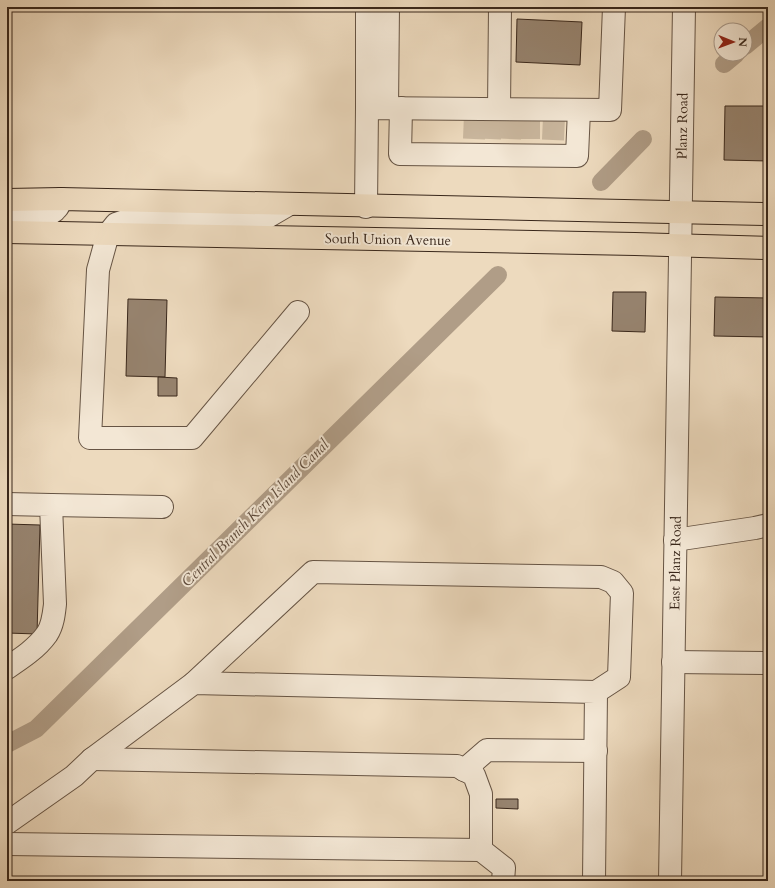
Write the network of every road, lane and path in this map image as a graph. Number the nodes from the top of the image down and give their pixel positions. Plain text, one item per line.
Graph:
1 (367, 7) edge
2 (388, 7) edge
3 (500, 7) edge
4 (614, 7) edge
5 (684, 7) edge
6 (385, 108) junction
7 (579, 110) junction
8 (501, 112) junction
9 (61, 199) junction
10 (7, 200) edge
11 (288, 205) junction
12 (366, 207) junction
13 (681, 213) junction
14 (768, 214) edge
15 (7, 217) edge
16 (7, 232) edge
17 (108, 234) junction
18 (680, 245) junction
19 (768, 248) edge
20 (298, 312) dead end
21 (7, 504) edge
22 (51, 505) junction
23 (162, 507) dead end
24 (768, 525) edge
25 (675, 540) junction
26 (673, 662) junction
27 (768, 663) edge
28 (7, 668) edge
29 (194, 683) junction
30 (596, 692) junction
31 (596, 751) junction
32 (92, 758) junction
33 (464, 770) junction
34 (7, 823) edge
35 (7, 844) edge
36 (481, 850) junction
37 (503, 881) edge
38 (594, 881) edge
39 (670, 881) edge

1 - 6 street
2 - 6 street
3 - 8 street
4 - 7 street
5 - 13 street, Planz Road
6 - 7 street
6 - 8 street
6 - 12 street
7 - 8 street
9 - 10 main road
9 - 11 main road
9 - 15 street
11 - 12 main road
11 - 17 street
12 - 13 main road
13 - 14 main road
13 - 18 street, Planz Road
16 - 17 main road, South Union Avenue
17 - 18 main road, South Union Avenue
17 - 20 street
18 - 19 main road, South Union Avenue
18 - 25 street, East Planz Road
21 - 22 street
22 - 23 street
22 - 28 street
24 - 25 street
25 - 26 street, East Planz Road
26 - 27 street
26 - 39 street, East Planz Road
29 - 30 street
29 - 30 street
29 - 32 street
30 - 31 street
31 - 33 street
31 - 38 street
32 - 33 street
32 - 34 street
33 - 36 street
35 - 36 street
36 - 37 street

